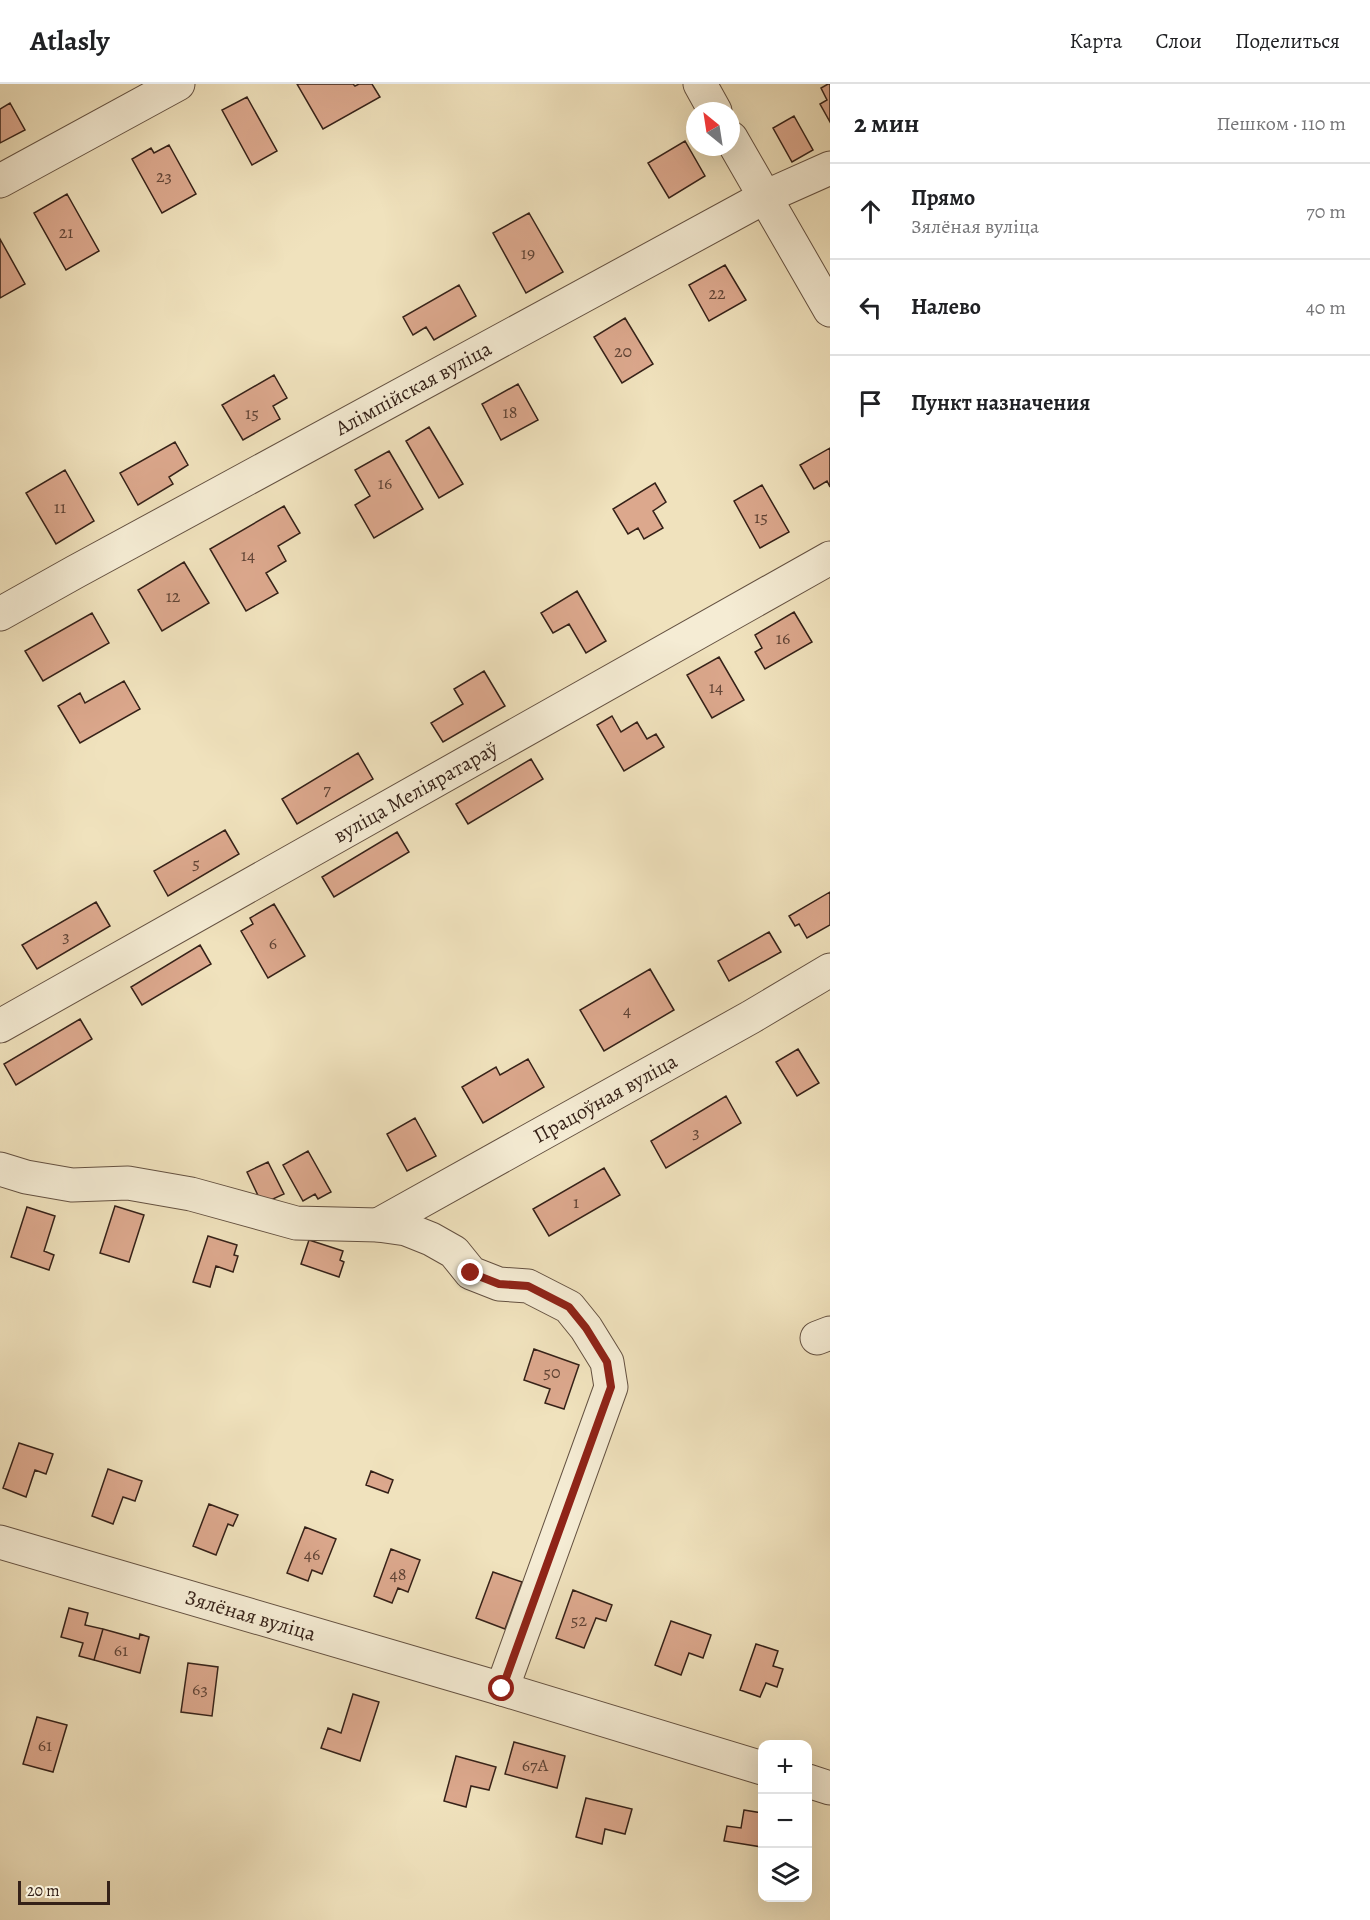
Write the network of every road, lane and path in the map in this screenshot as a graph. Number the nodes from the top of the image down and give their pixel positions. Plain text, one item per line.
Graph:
1 (178, 84) edge
2 (700, 84) edge
3 (710, 102) edge
4 (740, 154) edge
5 (830, 168) edge
6 (0, 181) edge
7 (765, 197) junction
8 (830, 310) edge
9 (830, 558) edge
10 (0, 614) edge
11 (830, 970) edge
12 (0, 1026) edge
13 (0, 1168) edge
14 (378, 1225) junction
15 (0, 1542) edge
16 (502, 1689) junction
17 (758, 1767) edge
18 (812, 1783) edge
19 (830, 1788) edge

1 - 6 street
2 - 3 street
4 - 7 street
5 - 7 street, Алімпійская вуліца
7 - 8 street
7 - 10 street, Алімпійская вуліца
9 - 12 street, вуліца Меліяратараў
11 - 14 street, Працоўная вуліца
13 - 14 street
14 - 16 street
15 - 16 street, Зялёная вуліца
16 - 17 street, Зялёная вуліца
18 - 19 street

